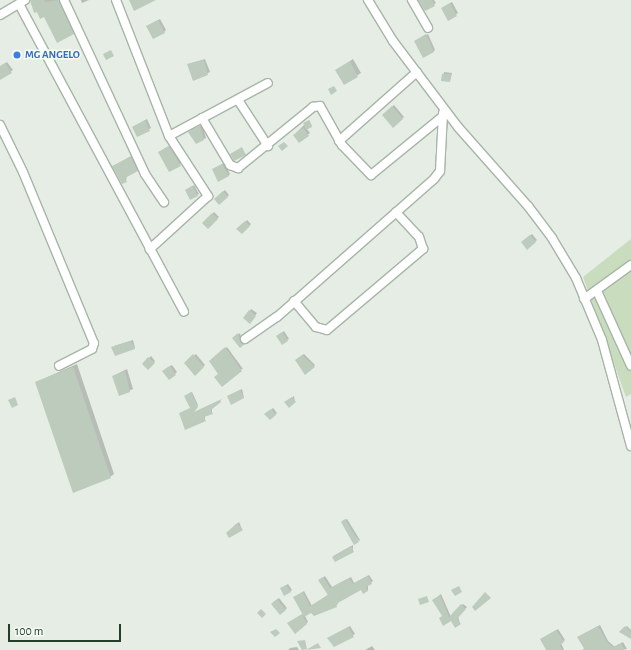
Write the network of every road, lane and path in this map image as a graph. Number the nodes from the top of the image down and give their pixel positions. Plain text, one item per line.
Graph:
1 (64, 0) edge
2 (116, 0) edge
3 (368, 0) edge
4 (412, 0) edge
5 (22, 2) edge
6 (0, 15) edge
7 (428, 28) dead end
8 (417, 72) junction
9 (268, 84) dead end
10 (238, 100) junction
11 (443, 112) junction
12 (202, 118) junction
13 (0, 125) edge
14 (169, 136) junction
15 (339, 141) junction
16 (268, 146) junction
17 (164, 202) dead end
18 (396, 212) junction
19 (150, 249) junction
20 (631, 265) edge
21 (597, 291) junction
22 (584, 299) junction
23 (294, 301) junction
24 (184, 312) dead end
25 (245, 339) dead end
26 (60, 366) dead end
27 (631, 366) edge
28 (631, 446) edge

1 - 17 street
2 - 14 street
3 - 8 street
4 - 7 street
5 - 6 street
5 - 19 street
8 - 11 street
8 - 15 street
9 - 10 street
10 - 12 street
10 - 16 street
11 - 15 street
11 - 18 street
11 - 22 street
12 - 14 street
12 - 16 street
13 - 26 street
14 - 19 street
15 - 16 street
18 - 23 street
18 - 23 street
19 - 24 street
20 - 21 street
21 - 22 street
21 - 27 street
22 - 28 street
23 - 25 street

